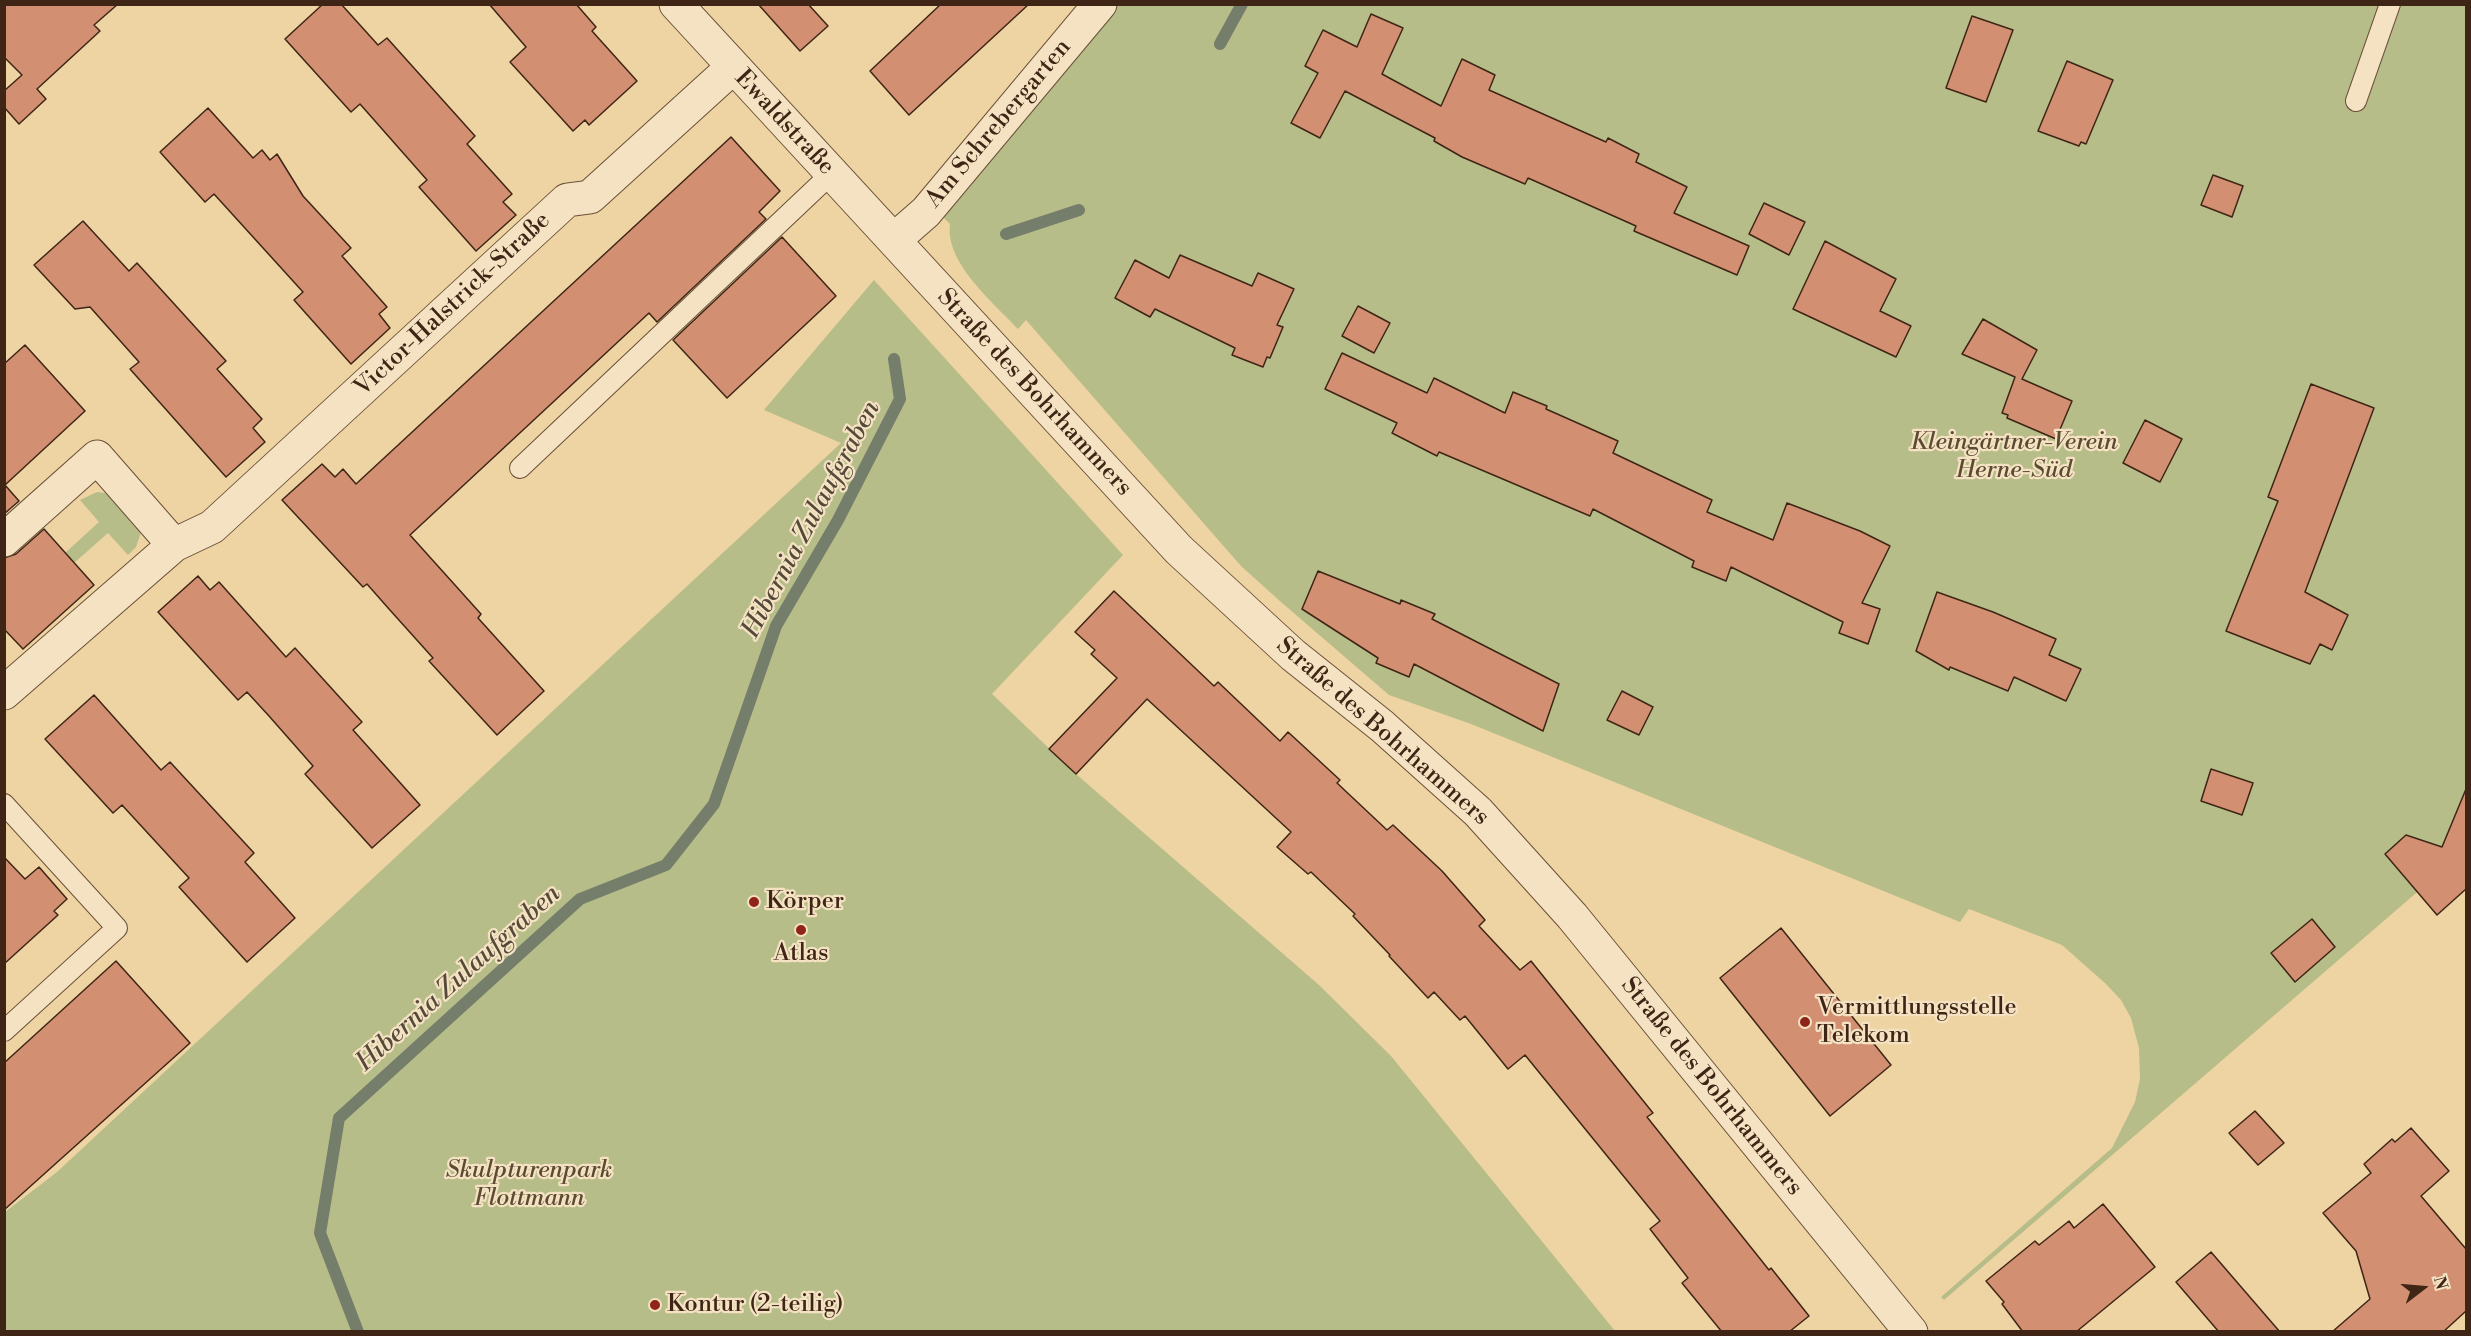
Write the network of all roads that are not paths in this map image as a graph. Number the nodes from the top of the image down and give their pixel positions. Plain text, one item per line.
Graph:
1 (676, 4) edge
2 (1100, 4) edge
3 (2390, 4) edge
4 (732, 68) junction
5 (2356, 101) dead end
6 (831, 174) junction
7 (894, 240) junction
8 (520, 468) dead end
9 (4, 540) edge
10 (174, 545) junction
11 (4, 693) edge
12 (4, 804) edge
13 (4, 1031) edge
14 (1911, 1332) edge

1 - 4 street, Ewaldstraße
2 - 7 street, Am Schrebergarten
3 - 5 lane
4 - 6 street, Ewaldstraße
4 - 10 street, Victor-Halstrick-Straße
6 - 7 street, Ewaldstraße
6 - 8 lane
7 - 14 street, Straße des Bohrhammers
9 - 10 street
10 - 11 street, Victor-Halstrick-Straße
12 - 13 lane

